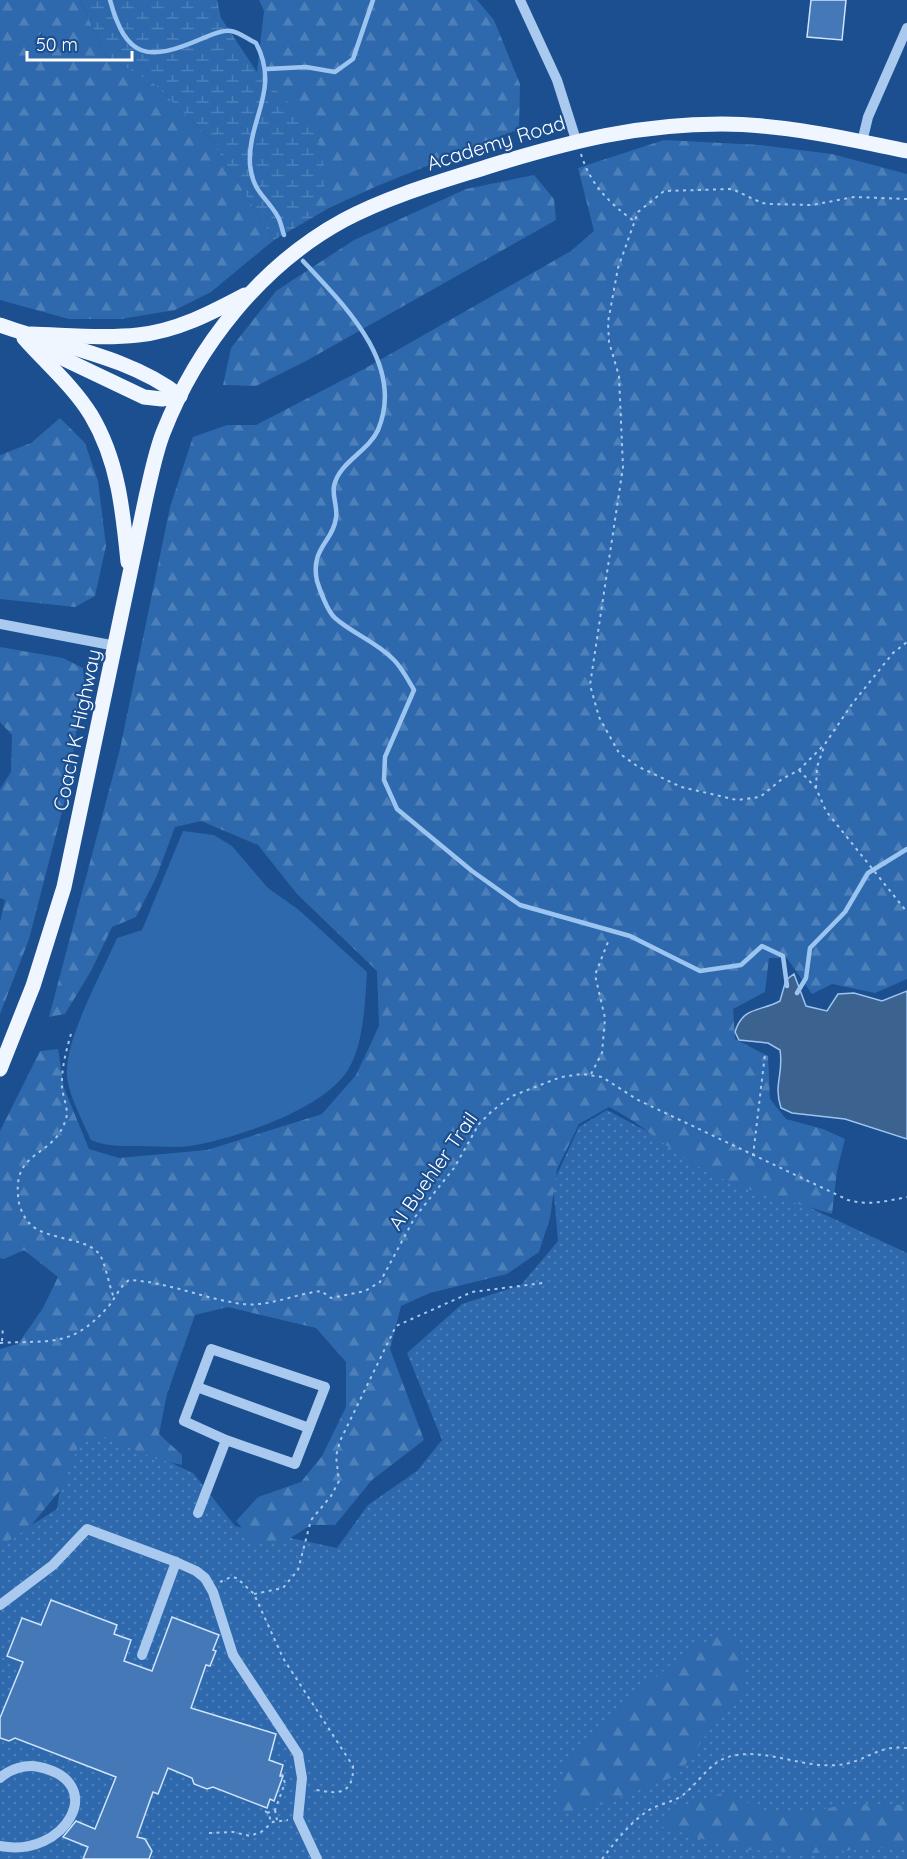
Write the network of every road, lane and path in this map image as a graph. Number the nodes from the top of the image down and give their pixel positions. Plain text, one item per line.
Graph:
1 (520, 0) edge
2 (907, 28) edge
3 (576, 140) junction
4 (862, 142) junction
5 (907, 151) edge
6 (907, 199) edge
7 (634, 221) junction
8 (255, 289) junction
9 (4, 326) edge
10 (27, 336) junction
11 (180, 396) junction
12 (130, 577) junction
13 (0, 624) edge
14 (907, 642) edge
15 (116, 646) junction
16 (825, 744) junction
17 (799, 770) junction
18 (816, 788) junction
19 (907, 912) edge
20 (608, 942) dead end
21 (71, 1034) dead end
22 (765, 1053) dead end
23 (0, 1069) edge
24 (590, 1075) junction
25 (753, 1156) junction
26 (907, 1197) edge
27 (543, 1283) dead end
28 (114, 1298) junction
29 (3, 1326) dead end
30 (1, 1343) edge
31 (197, 1387) junction
32 (309, 1428) junction
33 (226, 1440) junction
34 (198, 1513) dead end
35 (176, 1562) junction
36 (211, 1587) junction
37 (254, 1594) junction
38 (0, 1605) edge
39 (142, 1655) dead end
40 (907, 1748) edge
41 (282, 1774) dead end
42 (0, 1778) edge
43 (300, 1787) junction
44 (275, 1809) junction
45 (277, 1820) junction
46 (300, 1822) junction
47 (271, 1823) junction
48 (209, 1833) dead end
49 (61, 1845) dead end
50 (0, 1846) edge
51 (30, 1857) dead end
52 (317, 1859) edge
53 (602, 1859) edge

1 - 3 street
2 - 4 street
3 - 4 main road, Academy Road
3 - 7 path
3 - 8 main road, Academy Road
4 - 5 main road, Academy Road
6 - 7 path
7 - 17 path
8 - 10 main road
8 - 11 main road, Academy Road
9 - 10 main road
10 - 11 main road
10 - 12 main road
11 - 12 main road, Coach K Highway
12 - 15 main road, Coach K Highway
13 - 15 street
14 - 16 path
15 - 23 main road, Coach K Highway
16 - 17 path
16 - 18 path
17 - 18 path
18 - 19 path
20 - 24 path
21 - 28 path
22 - 25 path
24 - 25 path, Al Buehler Trail
24 - 28 path, Al Buehler Trail
25 - 26 path, Al Buehler Trail
27 - 37 path
28 - 30 path, Al Buehler Trail
29 - 30 path
31 - 32 street
31 - 32 street
31 - 33 street
32 - 33 street
33 - 34 street
35 - 36 street
35 - 38 street
35 - 39 street
36 - 37 path
36 - 43 street
37 - 43 path
40 - 53 path
41 - 44 path
42 - 49 street
43 - 46 street
44 - 45 path
44 - 47 path
45 - 46 path
45 - 47 path
46 - 52 street
47 - 48 path
50 - 51 street

